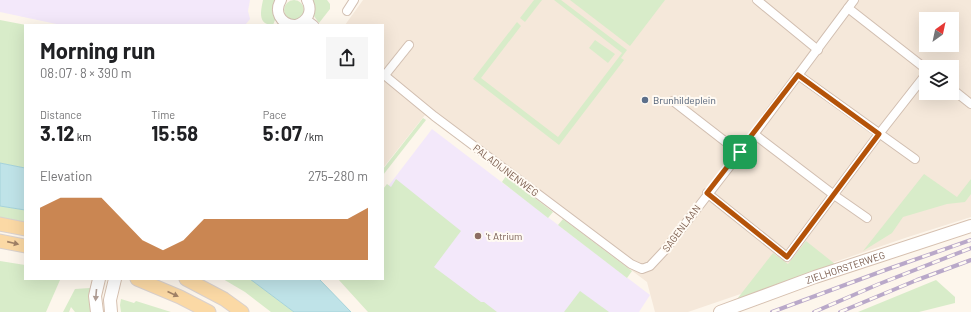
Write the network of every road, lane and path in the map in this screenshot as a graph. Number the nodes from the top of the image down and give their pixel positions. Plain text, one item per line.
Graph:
1 (281, 0) edge
2 (307, 0) edge
3 (354, 0) edge
4 (757, 0) edge
5 (854, 0) edge
6 (848, 8) junction
7 (347, 11) dead end
8 (310, 22) edge
9 (289, 24) edge
10 (409, 45) dead end
11 (818, 50) junction
12 (919, 64) edge
13 (384, 75) edge
14 (798, 75) junction
15 (919, 83) edge
16 (959, 95) edge
17 (673, 101) dead end
18 (971, 104) edge
19 (754, 134) junction
20 (879, 134) junction
21 (740, 152) junction
22 (915, 159) dead end
23 (707, 193) junction
24 (834, 195) junction
25 (867, 218) dead end
26 (0, 224) edge
27 (971, 226) edge
28 (24, 229) edge
29 (0, 241) edge
30 (24, 246) edge
31 (631, 264) joint
32 (99, 280) edge
33 (115, 280) edge
34 (139, 280) edge
35 (188, 280) edge
36 (97, 312) edge
37 (111, 312) edge
38 (209, 312) edge
39 (242, 312) edge
40 (720, 312) edge

1 - 9 street
2 - 8 street
3 - 7 street
4 - 11 street
5 - 6 street, SAGENLAAN
6 - 11 street, SAGENLAAN
6 - 12 street
8 - 9 street
10 - 13 street
11 - 14 street, SAGENLAAN
13 - 31 street, PALADIJNENWEG
14 - 19 street, SAGENLAAN
14 - 20 street
15 - 20 street
16 - 18 street
17 - 21 street
19 - 21 street, SAGENLAAN
19 - 24 street
20 - 22 street
20 - 24 street
21 - 23 street, SAGENLAAN
23 - 24 street
23 - 31 street, SAGENLAAN
24 - 25 street
26 - 28 main road
27 - 40 main road, ZIELHORSTERWEG
29 -> 30 main road
32 -> 36 main road
33 - 37 main road
34 -> 38 main road
35 - 39 main road

